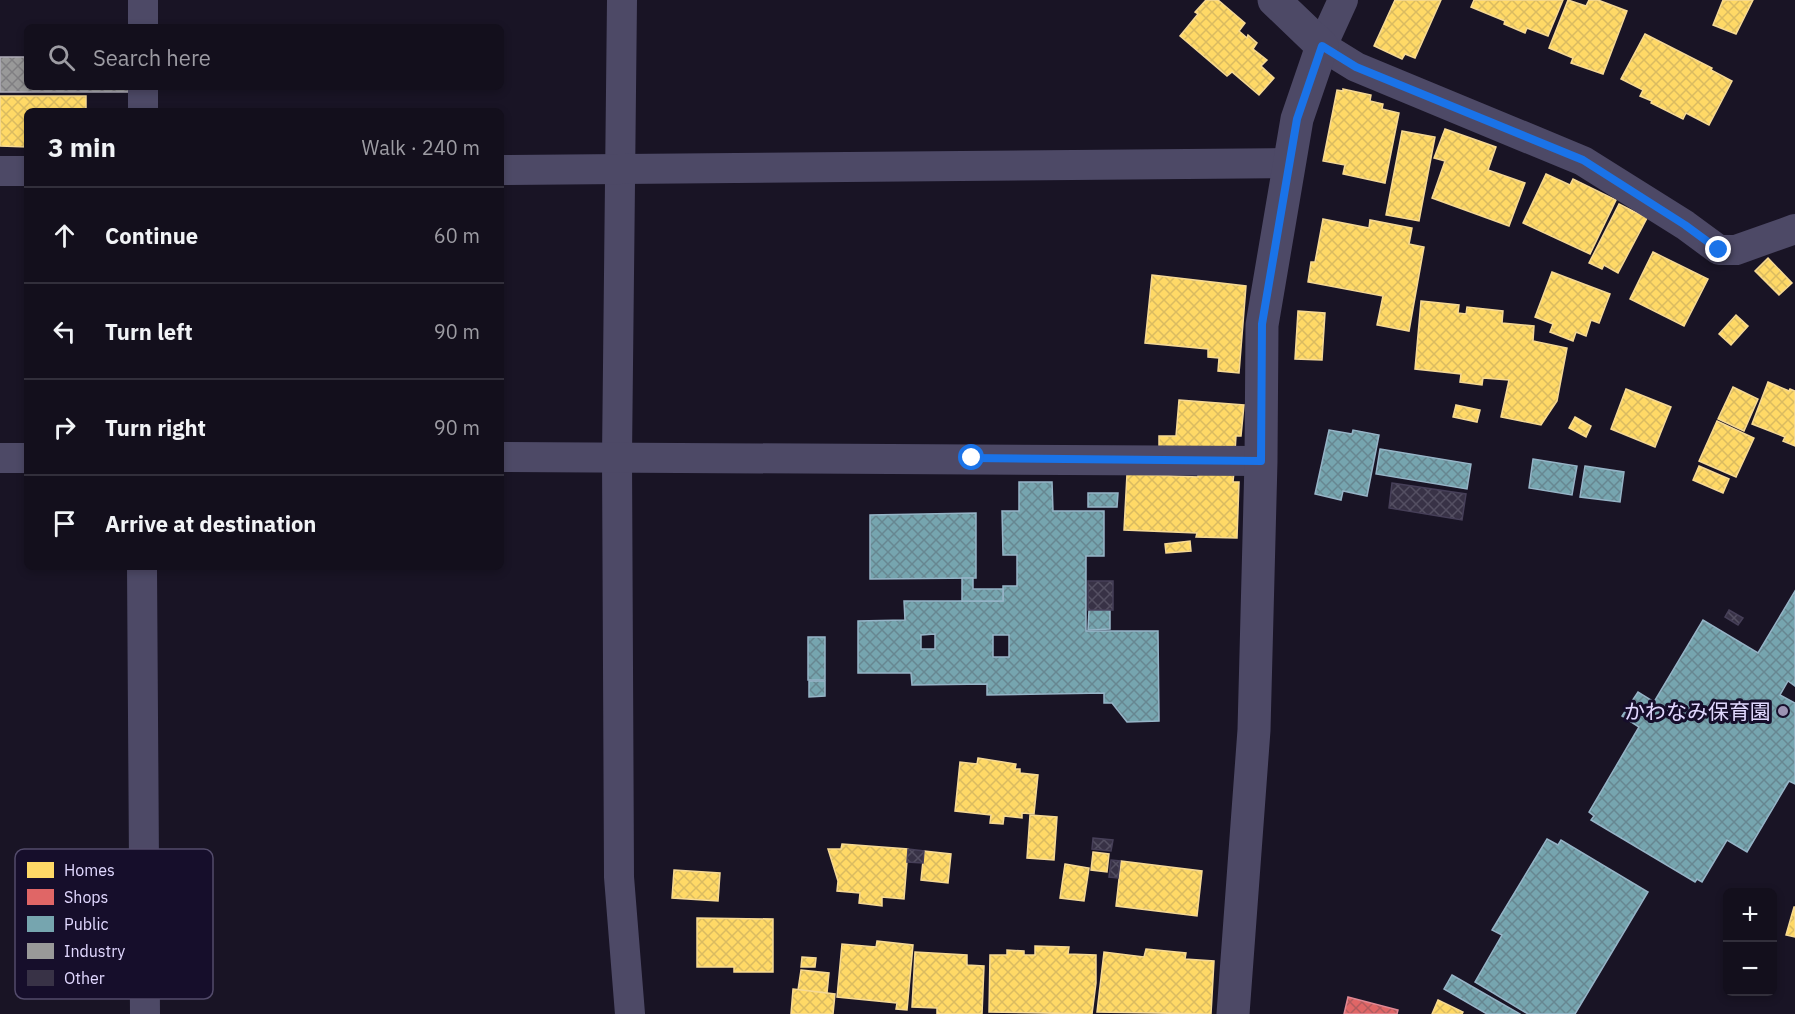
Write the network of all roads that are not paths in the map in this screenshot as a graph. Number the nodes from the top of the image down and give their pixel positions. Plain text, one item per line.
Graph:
1 (143, 0) edge
2 (622, 0) edge
3 (1274, 0) edge
4 (1343, 0) edge
5 (143, 24) edge
6 (1322, 46) junction
7 (143, 90) edge
8 (143, 108) edge
9 (1290, 163) junction
10 (621, 169) junction
11 (504, 170) edge
12 (0, 171) edge
13 (24, 171) edge
14 (1795, 229) edge
15 (504, 457) edge
16 (616, 457) junction
17 (0, 458) edge
18 (24, 458) edge
19 (1261, 461) junction
20 (142, 570) edge
21 (144, 849) edge
22 (145, 999) edge
23 (145, 1014) edge
24 (630, 1014) edge
25 (1233, 1014) edge

1 - 5 street
2 - 10 street
3 - 6 street
4 - 6 street
6 - 9 street
6 - 14 street
7 - 8 street
9 - 10 street
9 - 19 street
10 - 11 street
10 - 16 street
12 - 13 street
15 - 16 street
16 - 19 street
16 - 24 street
17 - 18 street
19 - 25 street
20 - 21 street
22 - 23 street

